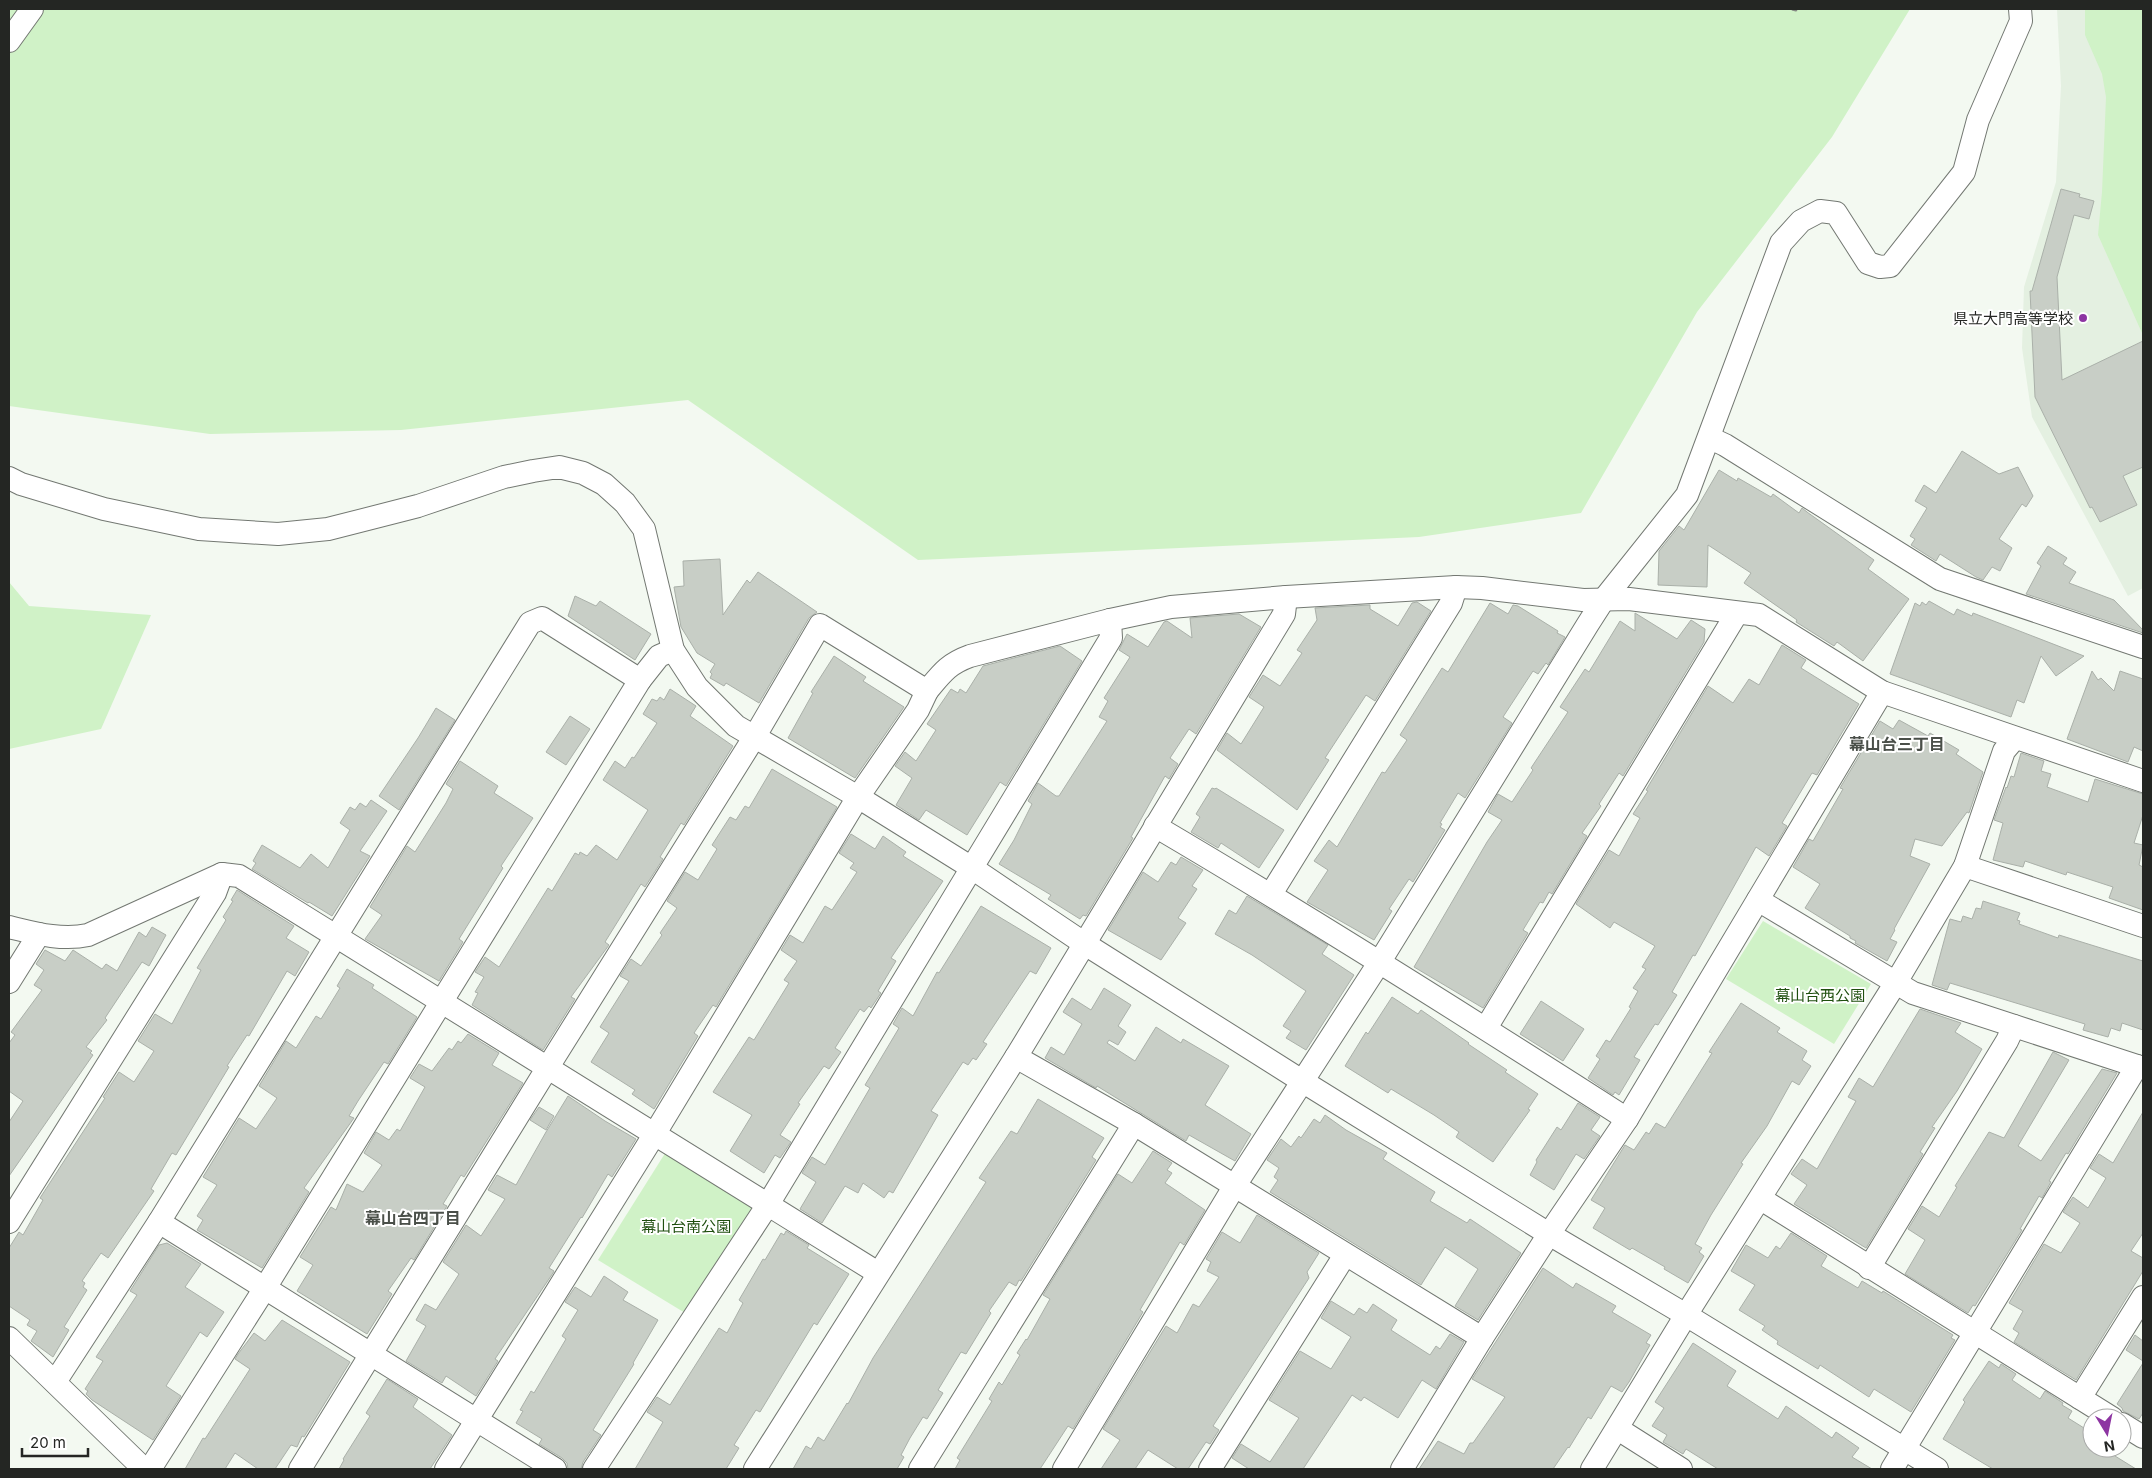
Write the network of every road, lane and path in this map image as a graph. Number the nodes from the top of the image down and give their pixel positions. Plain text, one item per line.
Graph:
1 (32, 9) edge
2 (1792, 9) edge
3 (1798, 9) edge
4 (2020, 9) edge
5 (9, 41) edge
6 (1710, 438) junction
7 (9, 478) edge
8 (1456, 587) junction
9 (1286, 597) junction
10 (1604, 599) junction
11 (1737, 613) junction
12 (1110, 620) junction
13 (2143, 647) edge
14 (673, 650) junction
15 (640, 680) junction
16 (927, 691) junction
17 (1882, 692) junction
18 (755, 736) junction
19 (2015, 738) junction
20 (2143, 781) edge
21 (858, 797) junction
22 (1155, 826) junction
23 (1965, 866) junction
24 (972, 868) junction
25 (222, 874) junction
26 (1271, 894) junction
27 (1758, 900) junction
28 (2143, 926) edge
29 (9, 927) edge
30 (39, 934) junction
31 (335, 937) junction
32 (1085, 944) junction
33 (1379, 963) junction
34 (9, 982) edge
35 (1895, 984) junction
36 (441, 1001) junction
37 (2014, 1026) junction
38 (1486, 1028) junction
39 (1016, 1057) junction
40 (548, 1067) junction
41 (2140, 1067) edge
42 (1302, 1081) junction
43 (1627, 1119) junction
44 (1134, 1124) junction
45 (654, 1135) junction
46 (1234, 1187) junction
47 (1761, 1199) junction
48 (767, 1206) junction
49 (9, 1222) edge
50 (159, 1222) junction
51 (1549, 1234) junction
52 (1345, 1255) junction
53 (1868, 1268) junction
54 (878, 1273) junction
55 (265, 1288) junction
56 (2143, 1297) edge
57 (1686, 1315) junction
58 (1976, 1333) junction
59 (9, 1338) edge
60 (1482, 1338) junction
61 (371, 1354) junction
62 (55, 1382) junction
63 (2080, 1398) junction
64 (2096, 1408) edge
65 (476, 1421) junction
66 (1618, 1429) junction
67 (2132, 1430) edge
68 (2143, 1437) edge
69 (1904, 1449) junction
70 (144, 1469) edge
71 (150, 1469) edge
72 (300, 1469) edge
73 (446, 1469) edge
74 (555, 1469) edge
75 (594, 1469) edge
76 (755, 1469) edge
77 (920, 1469) edge
78 (1064, 1469) edge
79 (1210, 1469) edge
80 (1402, 1469) edge
81 (1592, 1469) edge
82 (1681, 1469) edge
83 (1892, 1469) edge
84 (1937, 1469) edge

1 - 5 street
2 - 3 path
4 - 6 street
6 - 10 street
6 - 13 street
7 - 14 street
8 - 9 street
8 - 10 street
8 - 26 street
9 - 12 street
9 - 22 street
10 - 11 street
10 - 33 street
11 - 17 street
11 - 38 street
12 - 16 street
12 - 24 street
14 - 15 street
14 - 18 street
15 - 31 street
15 - 36 street
16 - 18 street
16 - 21 street
17 - 19 street
17 - 27 street
18 - 21 street
18 - 40 street
19 - 20 street
19 - 23 street
21 - 24 street
21 - 45 street
22 - 26 street
22 - 32 street
23 - 28 street
23 - 35 street
24 - 32 street
24 - 48 street
25 - 30 street
25 - 31 street
25 - 49 street
26 - 33 street
27 - 35 street
27 - 43 street
29 - 30 street
30 - 34 street
31 - 36 street
31 - 50 street
32 - 39 street
32 - 42 street
33 - 38 street
33 - 42 street
35 - 37 street
35 - 47 street
36 - 40 street
36 - 55 street
37 - 41 street
37 - 53 street
38 - 43 street
39 - 44 street
39 - 54 street
40 - 45 street
40 - 61 street
41 - 58 street
42 - 46 street
42 - 51 street
43 - 51 street
44 - 46 street
44 - 77 street
45 - 48 street
45 - 65 street
46 - 52 street
46 - 78 street
47 - 53 street
47 - 57 street
48 - 54 street
48 - 75 street
50 - 55 street
50 - 62 street
51 - 57 street
51 - 60 street
52 - 60 street
52 - 79 street
53 - 58 street
54 - 76 street
55 - 61 street
55 - 71 street
56 - 63 street
57 - 66 street
57 - 69 street
58 - 63 street
58 - 69 street
59 - 62 street
60 - 80 street
61 - 65 street
61 - 72 street
62 - 70 street
63 - 64 street
65 - 73 street
65 - 74 street
66 - 81 street
66 - 82 street
67 - 68 street
69 - 83 street
69 - 84 street

